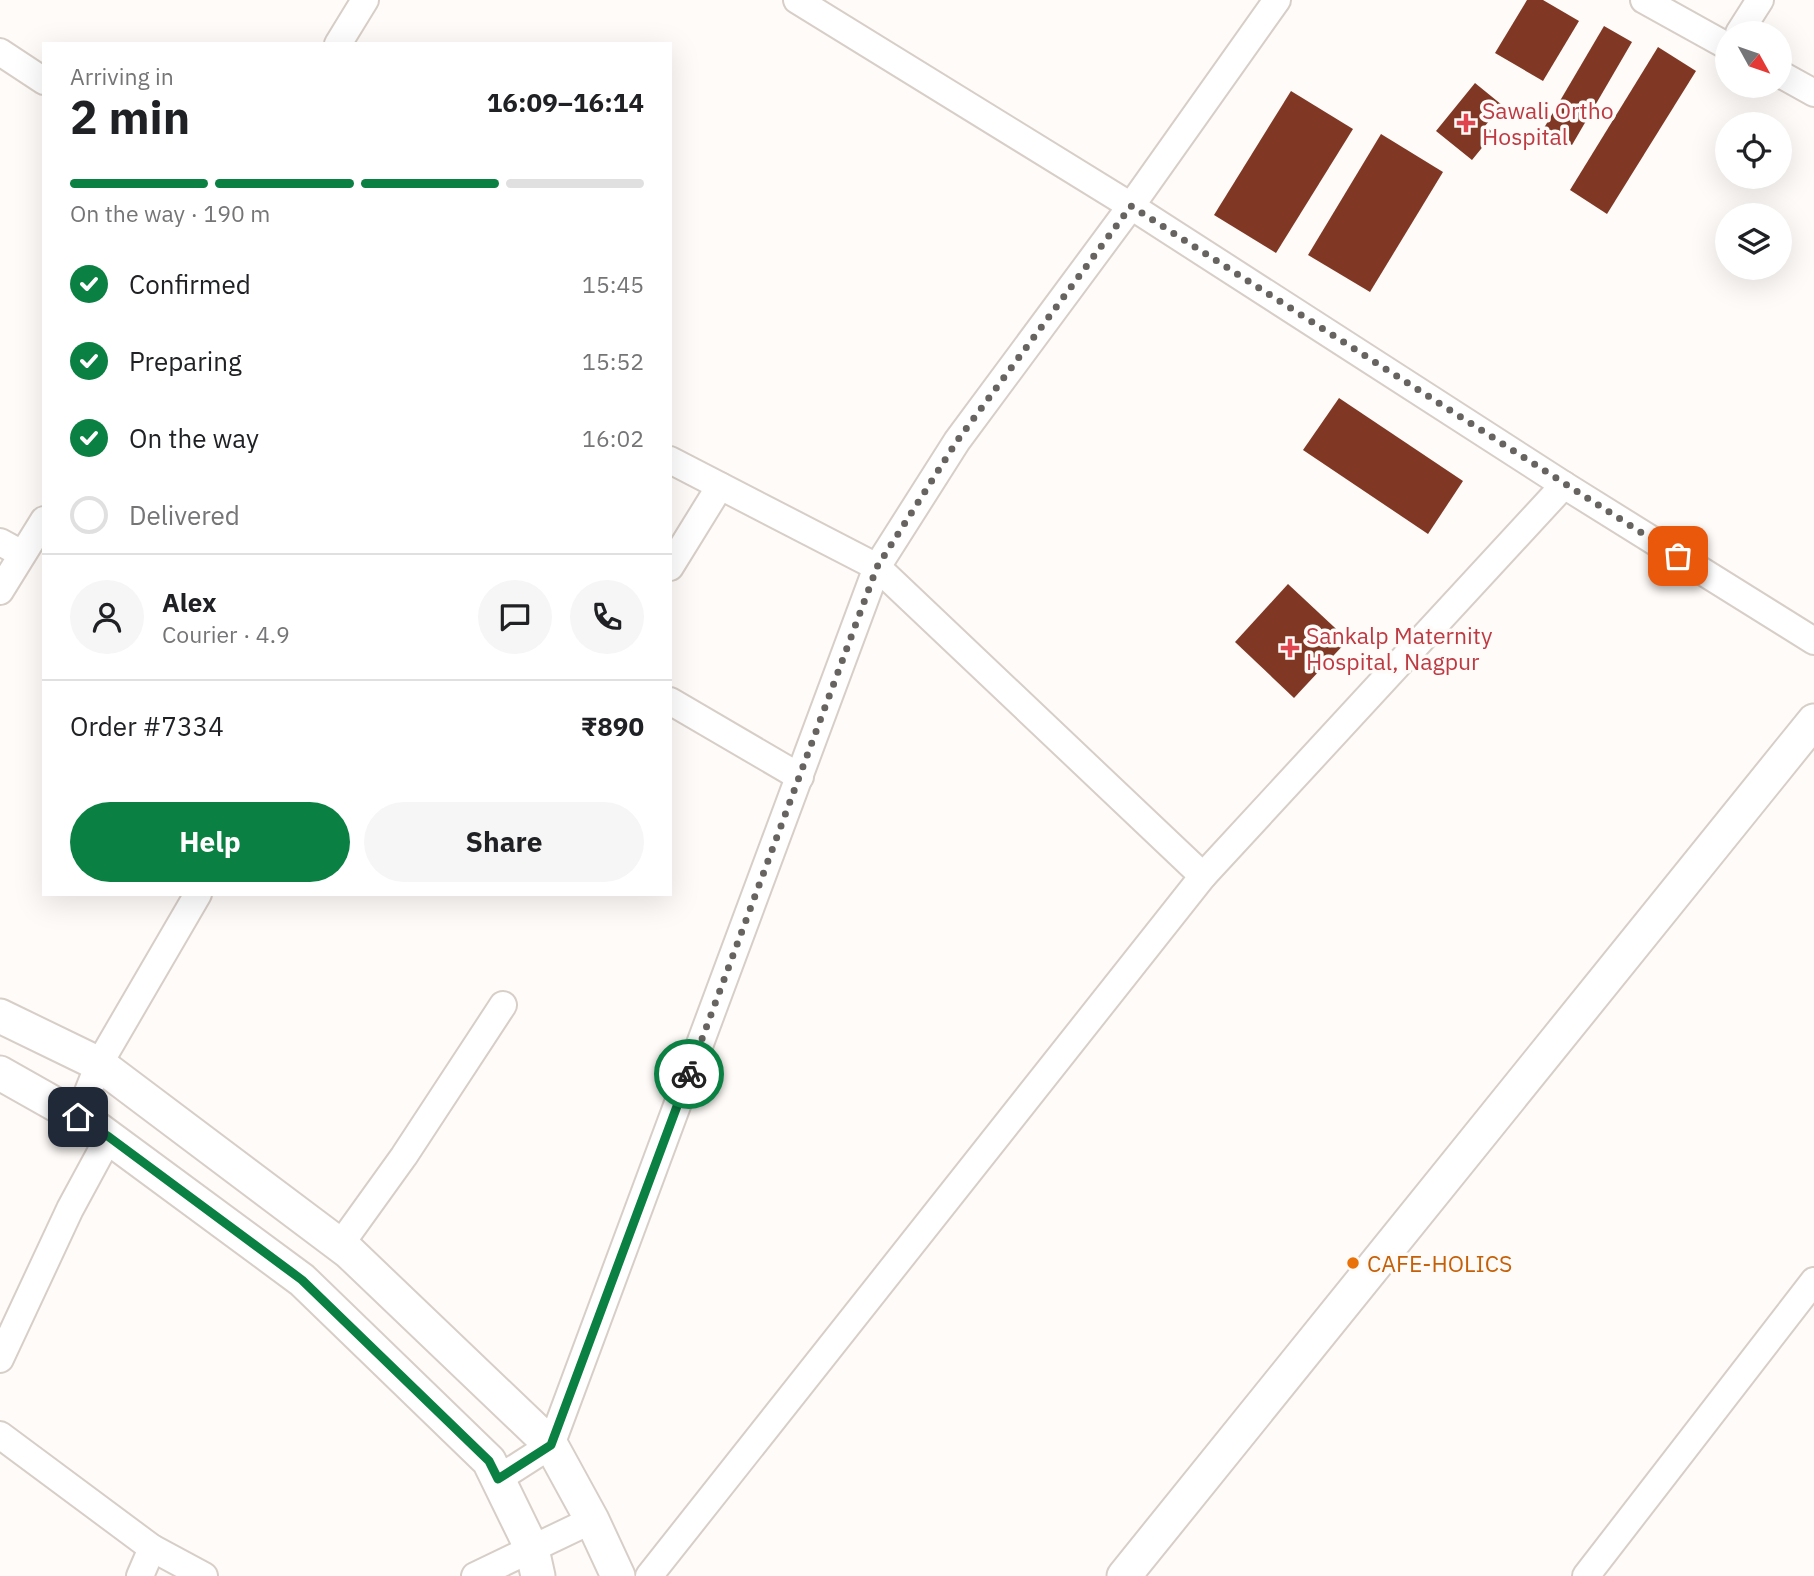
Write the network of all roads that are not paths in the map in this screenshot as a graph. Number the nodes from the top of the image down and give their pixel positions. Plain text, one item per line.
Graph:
1 (365, 0) edge
2 (797, 0) edge
3 (1277, 0) edge
4 (1644, 0) edge
5 (1760, 0) edge
6 (1747, 21) edge
7 (1715, 39) edge
8 (339, 42) edge
9 (0, 52) edge
10 (42, 79) edge
11 (1792, 81) edge
12 (1814, 93) edge
13 (1131, 206) junction
14 (672, 461) edge
15 (1564, 485) junction
16 (720, 486) junction
17 (42, 522) edge
18 (11, 548) edge
19 (672, 564) edge
20 (877, 567) junction
21 (0, 591) edge
22 (1814, 641) edge
23 (672, 702) edge
24 (1814, 721) edge
25 (800, 777) junction
26 (1203, 876) junction
27 (197, 896) edge
28 (503, 1005) dead end
29 (0, 1016) edge
30 (99, 1064) junction
31 (0, 1073) edge
32 (78, 1117) junction
33 (109, 1137) junction
34 (340, 1245) junction
35 (1814, 1280) edge
36 (0, 1359) edge
37 (0, 1435) edge
38 (551, 1445) junction
39 (498, 1479) junction
40 (592, 1520) junction
41 (152, 1548) junction
42 (535, 1562) edge
43 (140, 1576) edge
44 (204, 1576) edge
45 (474, 1576) edge
46 (618, 1576) edge
47 (649, 1576) edge
48 (1124, 1576) edge
49 (1586, 1576) edge

1 - 8 street
2 - 13 street
3 - 13 street
4 - 7 street
5 - 6 street
9 - 10 street
11 - 12 street
13 - 15 street
13 - 20 street
14 - 16 street
15 - 22 street
15 - 26 street
16 - 19 street
16 - 20 street
17 - 18 street
18 - 21 street
20 - 25 street
20 - 26 street
23 - 25 street
24 - 48 street
25 - 38 street
26 - 47 street
27 - 30 street
28 - 34 street
29 - 30 street
30 - 32 street
30 - 34 street
31 - 32 street
32 - 33 street
33 - 36 street
33 - 39 street
34 - 38 street
35 - 49 street
37 - 41 street
38 - 39 street
38 - 40 street
39 - 42 street
40 - 42 street
40 - 46 street
41 - 43 street
41 - 44 street
42 - 45 street

